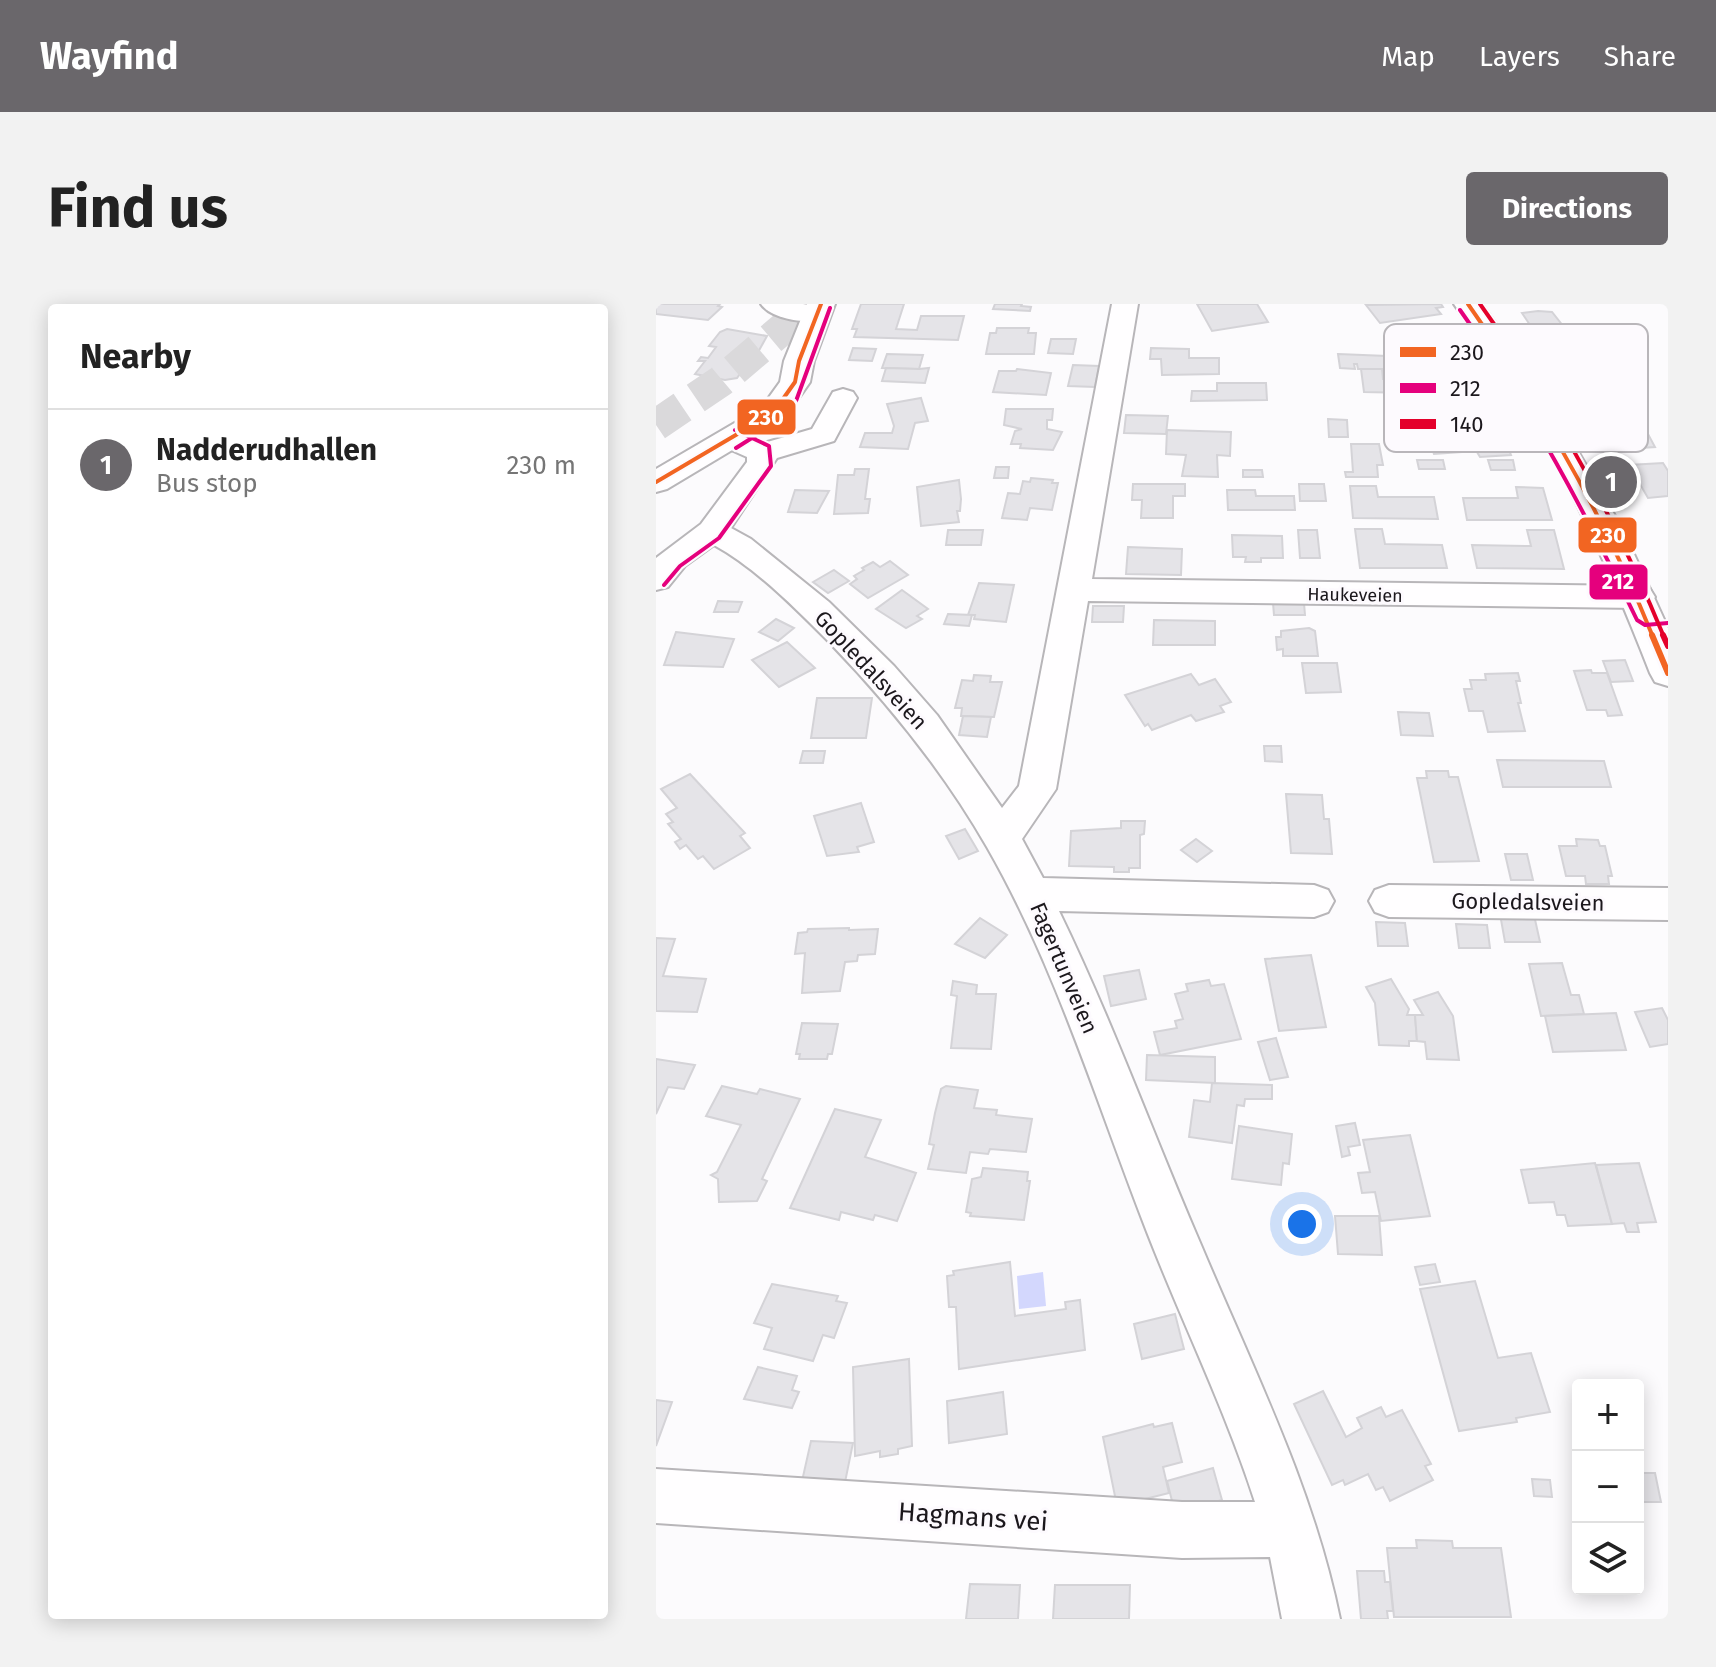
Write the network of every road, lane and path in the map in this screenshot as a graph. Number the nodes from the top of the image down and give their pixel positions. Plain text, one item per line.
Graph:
1 (774, 304) edge
2 (1125, 304) edge
3 (1468, 304) edge
4 (819, 309) edge
5 (1481, 324) edge
6 (843, 398) dead end
7 (731, 439) junction
8 (1563, 452) edge
9 (762, 453) junction
10 (656, 482) edge
11 (712, 531) junction
12 (656, 579) edge
13 (1072, 590) junction
14 (1651, 608) edge
15 (1668, 673) edge
16 (1002, 838) junction
17 (1033, 894) junction
18 (1314, 901) dead end
19 (1389, 901) dead end
20 (1668, 904) edge
21 (656, 1496) edge
22 (1290, 1529) junction
23 (1311, 1619) edge

1 - 4 street
2 - 13 street
3 - 5 main road
4 - 7 main road
6 - 9 street
7 - 9 street
7 - 10 main road
8 - 14 main road
9 - 11 street
11 - 12 street
11 - 16 street, Gopledalsveien
13 - 14 street, Haukeveien
13 - 16 street
14 - 15 main road
16 - 17 street, Fagertunveien
17 - 18 street
17 - 22 street, Fagertunveien
19 - 20 street, Gopledalsveien
21 - 22 street, Hagmans vei
22 - 23 street, Fagertunveien

